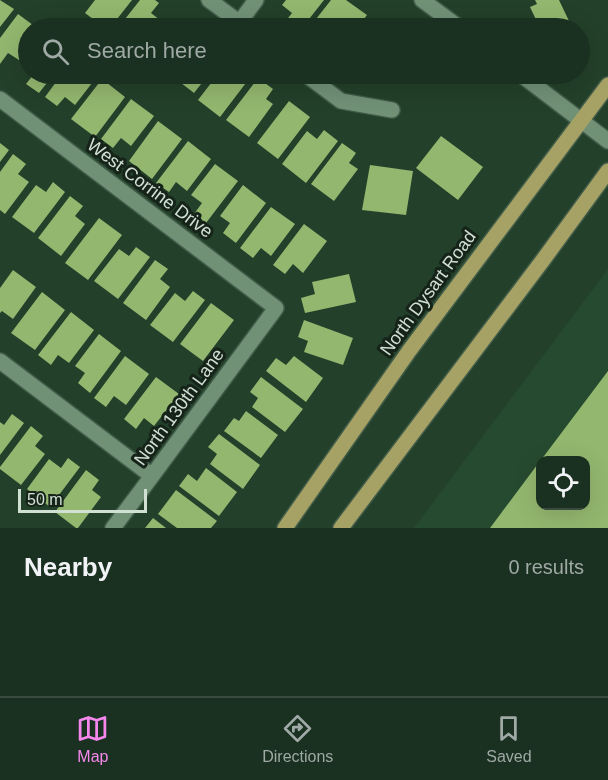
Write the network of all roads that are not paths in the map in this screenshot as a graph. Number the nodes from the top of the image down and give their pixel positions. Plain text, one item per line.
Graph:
1 (209, 0) edge
2 (256, 0) edge
3 (422, 0) edge
4 (233, 18) edge
5 (247, 18) edge
6 (446, 18) edge
7 (318, 84) edge
8 (533, 84) edge
9 (608, 85) edge
10 (0, 99) edge
11 (392, 110) dead end
12 (581, 120) junction
13 (605, 139) edge
14 (608, 171) edge
15 (276, 308) joint
16 (0, 361) edge
17 (152, 477) junction
18 (113, 528) edge
19 (285, 528) edge
20 (341, 528) edge

1 - 4 street
2 - 5 street
3 - 6 street
7 - 11 street
8 - 12 street
9 - 12 main road, North Dysart Road
10 - 15 street, West Corrine Drive
12 - 13 street
12 - 19 main road, North Dysart Road
14 - 20 main road
15 - 17 street, North 130th Lane
16 - 17 street
17 - 18 street, North 130th Lane

